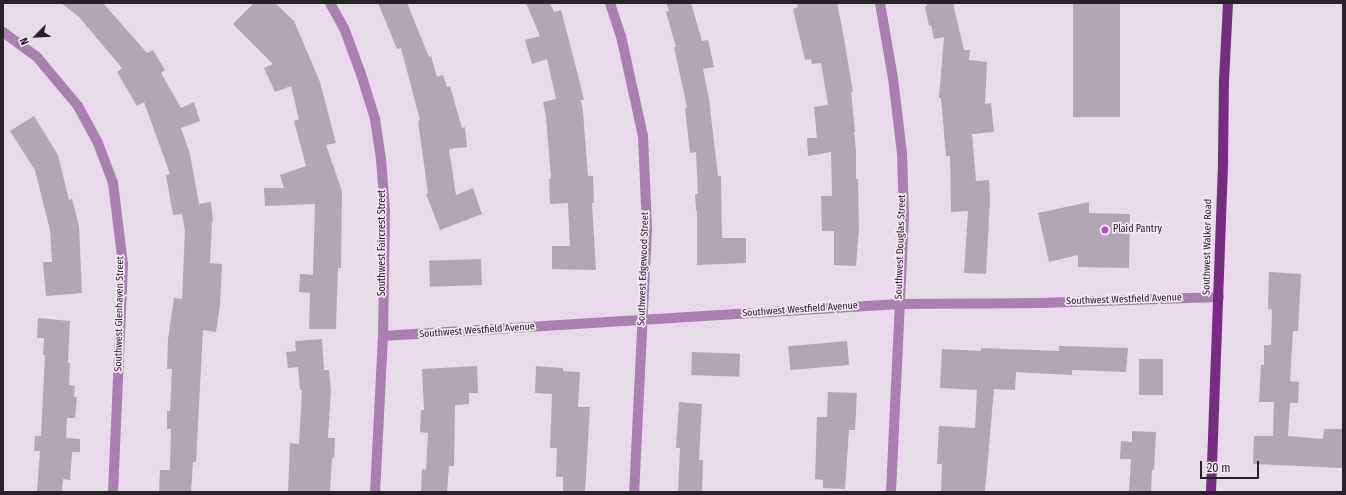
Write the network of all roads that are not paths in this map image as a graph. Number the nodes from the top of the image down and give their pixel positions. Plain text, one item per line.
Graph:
1 (330, 3) edge
2 (610, 3) edge
3 (880, 3) edge
4 (1228, 3) edge
5 (3, 32) edge
6 (1219, 297) junction
7 (899, 304) junction
8 (642, 320) junction
9 (383, 336) junction
10 (113, 492) edge
11 (375, 492) edge
12 (634, 492) edge
13 (891, 492) edge
14 (1212, 492) edge

1 - 9 street, Southwest Faircrest Street
2 - 8 street, Southwest Edgewood Street
3 - 7 street, Southwest Douglas Street
4 - 6 main road, Southwest Walker Road
5 - 10 street, Southwest Glenhaven Street
6 - 7 street, Southwest Westfield Avenue
6 - 14 main road, Southwest Walker Road
7 - 8 street, Southwest Westfield Avenue
7 - 13 street, Southwest Douglas Street
8 - 9 street, Southwest Westfield Avenue
8 - 12 street, Southwest Edgewood Street
9 - 11 street, Southwest Faircrest Street

